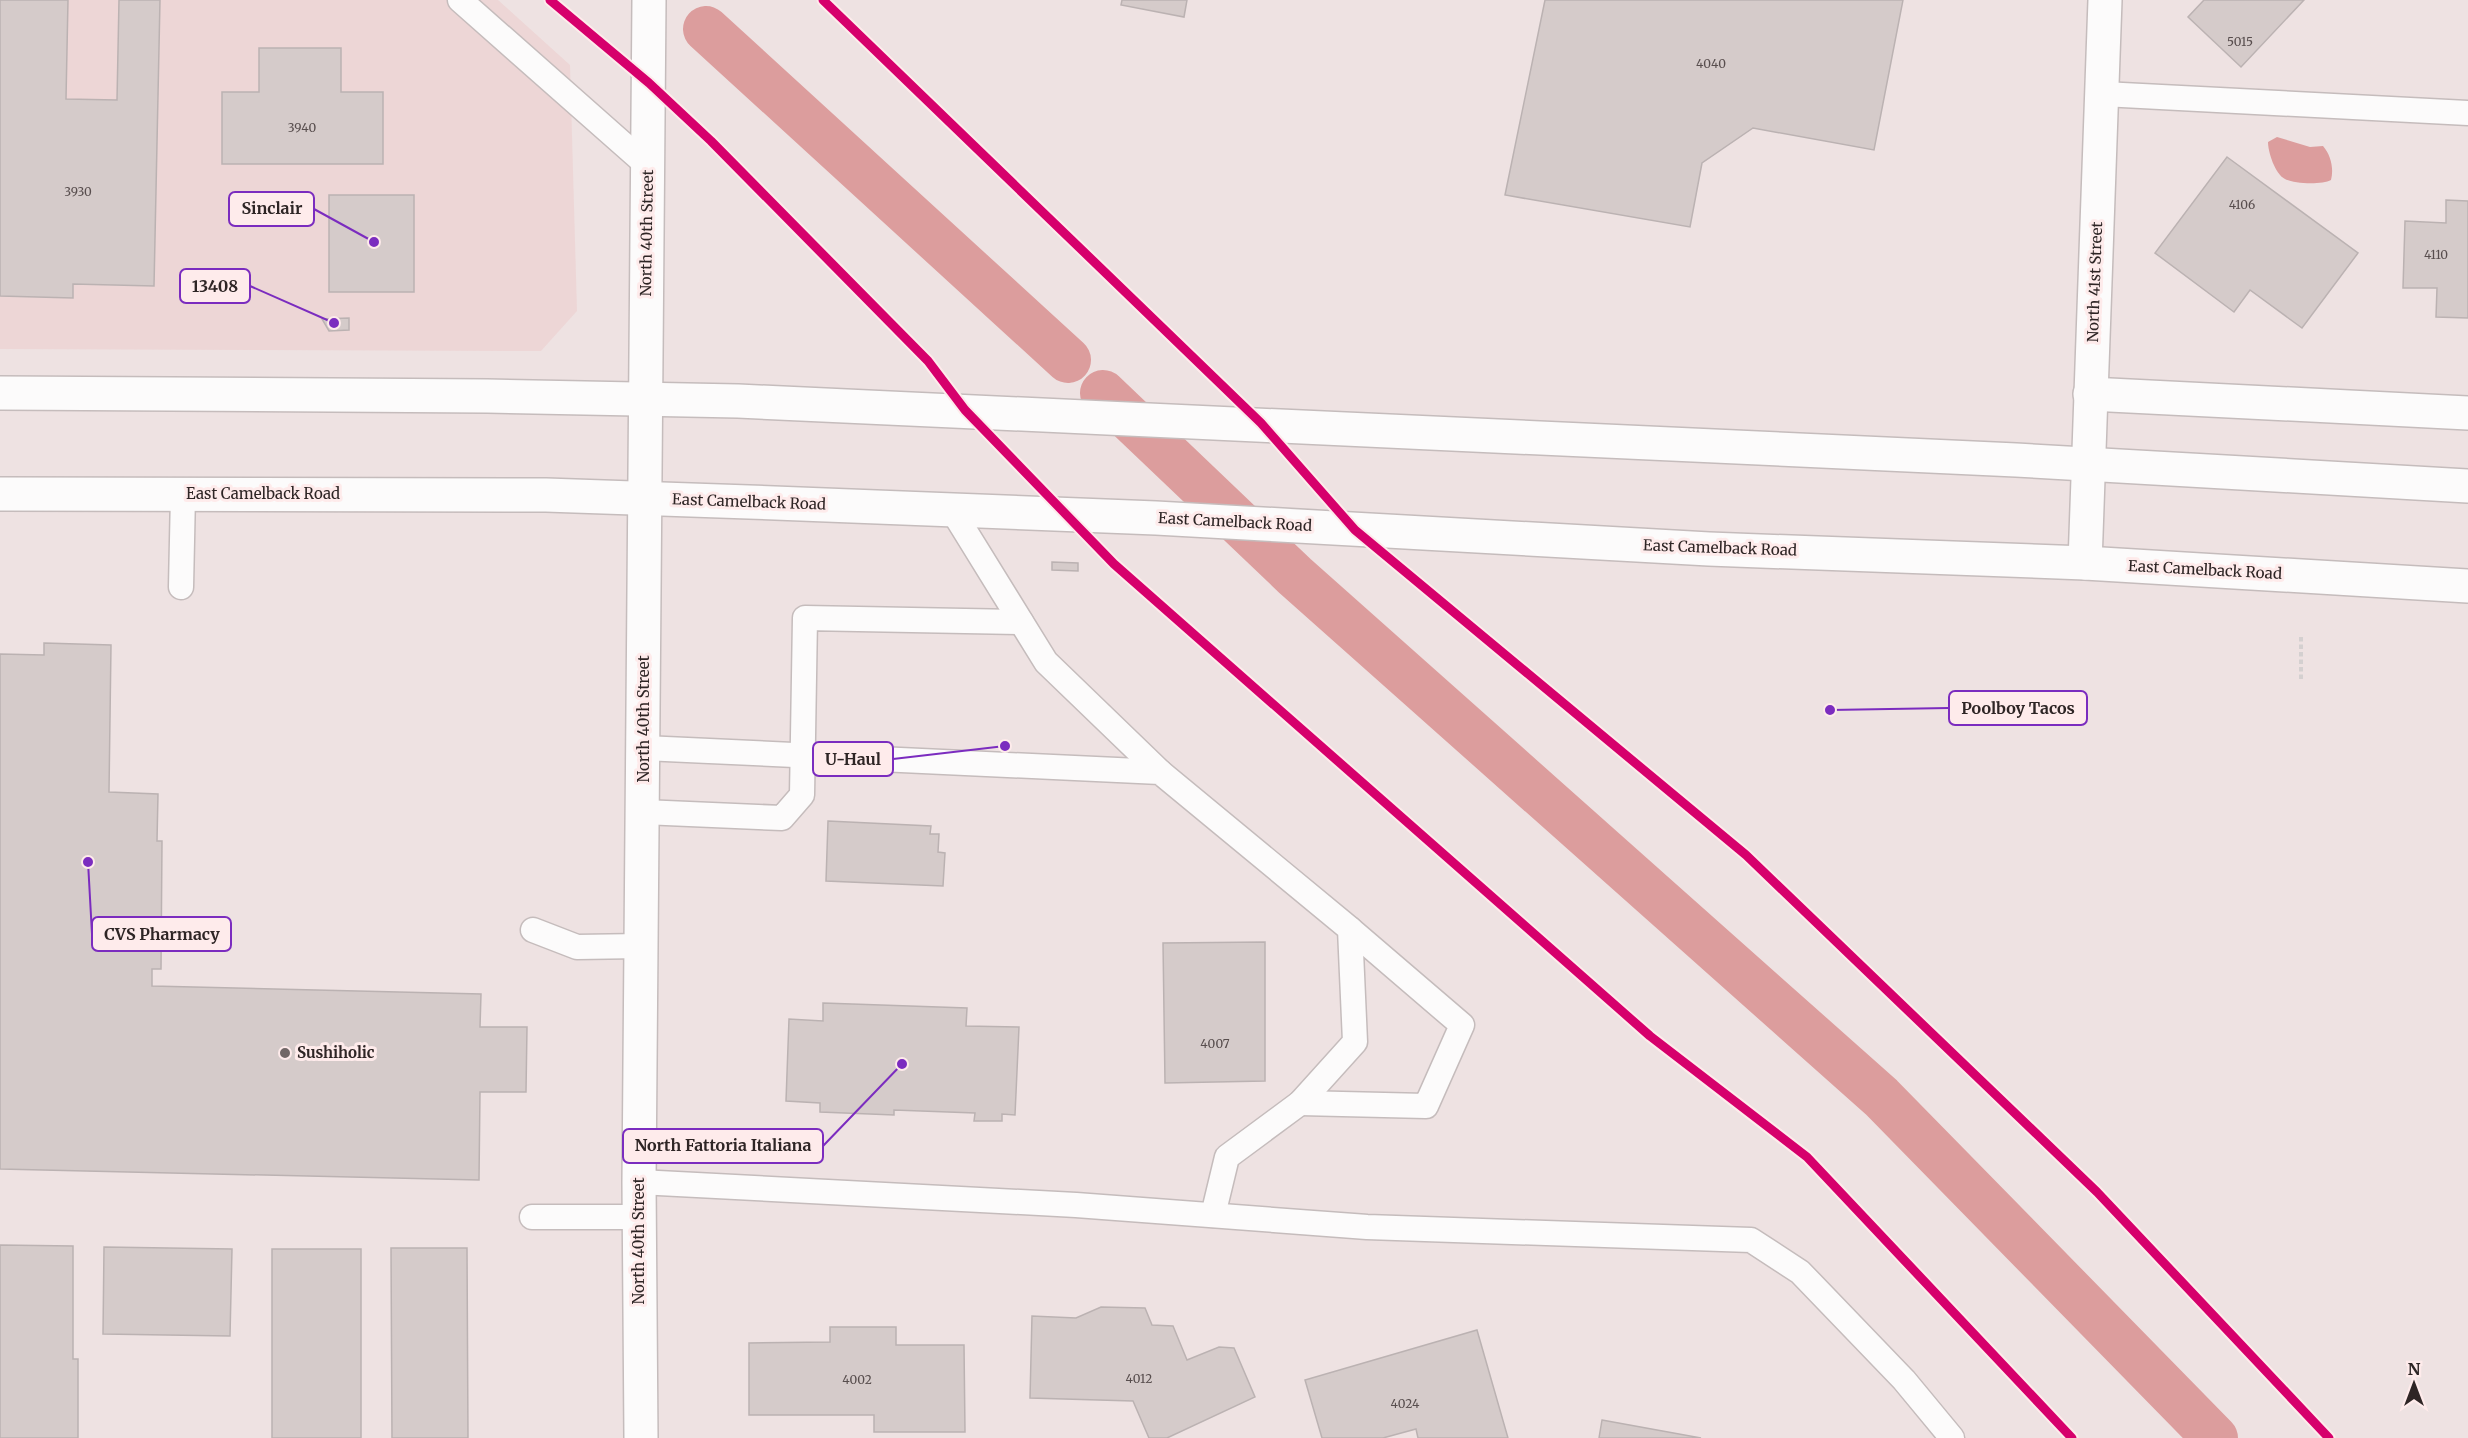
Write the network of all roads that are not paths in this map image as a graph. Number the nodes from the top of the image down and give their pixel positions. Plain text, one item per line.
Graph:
1 (460, 0) edge
2 (649, 0) edge
3 (2105, 0) edge
4 (2103, 94) junction
5 (2468, 113) edge
6 (648, 166) junction
7 (0, 393) edge
8 (2090, 394) junction
9 (645, 399) junction
10 (2468, 412) edge
11 (2088, 463) junction
12 (2468, 486) edge
13 (0, 494) edge
14 (183, 494) junction
15 (646, 498) junction
16 (952, 510) junction
17 (2085, 563) junction
18 (2468, 586) edge
19 (181, 587) dead end
20 (1021, 622) junction
21 (644, 748) junction
22 (802, 755) junction
23 (1160, 772) junction
24 (643, 812) junction
25 (1350, 929) junction
26 (533, 930) dead end
27 (641, 946) junction
28 (1300, 1103) junction
29 (639, 1182) junction
30 (1213, 1215) junction
31 (532, 1217) dead end
32 (639, 1217) junction
33 (641, 1438) edge
34 (1952, 1438) edge

1 - 6 lane
2 - 6 main road, North 40th Street
3 - 4 main road, North 41st Street
4 - 5 lane
4 - 8 main road, North 41st Street
6 - 9 main road, North 40th Street
7 - 9 main road
8 - 10 main road
8 - 11 main road, North 41st Street
9 - 11 main road
9 - 15 main road, North 40th Street
11 - 12 main road
11 - 17 main road, North 41st Street
13 - 14 main road, East Camelback Road
14 - 15 main road, East Camelback Road
14 - 19 lane
15 - 16 main road, East Camelback Road
15 - 21 main road, North 40th Street
16 - 17 main road, East Camelback Road
16 - 20 lane
17 - 18 main road, East Camelback Road
20 - 22 lane
20 - 23 lane
21 - 22 lane
21 - 24 main road, North 40th Street
22 - 23 lane
22 - 24 lane
23 - 25 lane
24 - 27 main road, North 40th Street
25 - 28 lane
25 - 28 lane
26 - 27 lane
27 - 29 main road, North 40th Street
28 - 30 lane
29 - 30 lane
29 - 32 main road, North 40th Street
30 - 34 lane
31 - 32 lane
32 - 33 main road, North 40th Street

